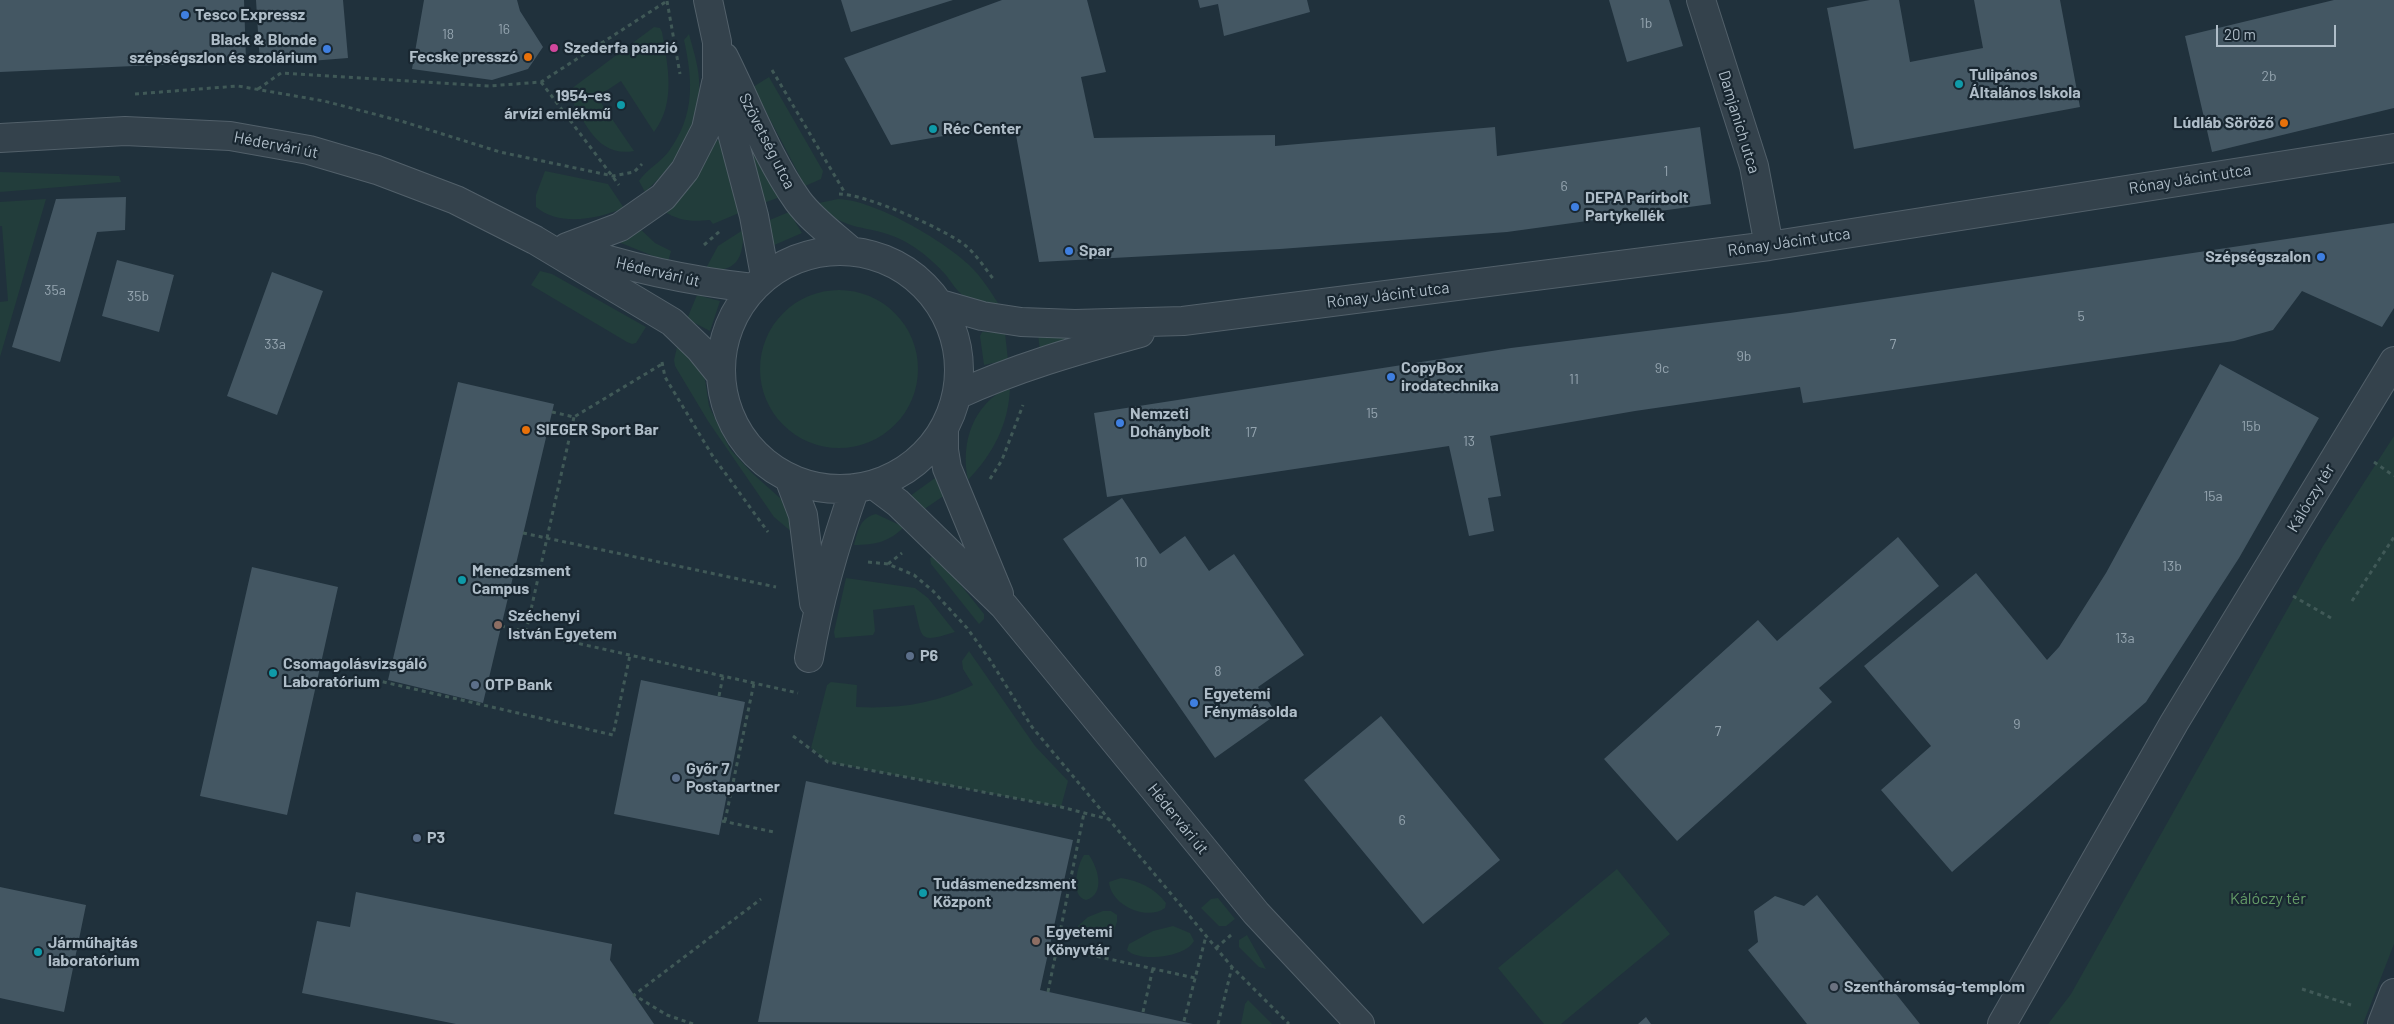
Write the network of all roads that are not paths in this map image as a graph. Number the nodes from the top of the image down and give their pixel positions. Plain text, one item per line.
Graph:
1 (708, 0) edge
2 (1702, 0) edge
3 (717, 42) junction
4 (717, 76) junction
5 (0, 138) edge
6 (2394, 148) edge
7 (535, 240) junction
8 (567, 246) junction
9 (1769, 246) junction
10 (851, 251) junction
11 (759, 282) junction
12 (940, 304) junction
13 (1183, 321) junction
14 (2394, 361) edge
15 (721, 374) junction
16 (957, 396) junction
17 (944, 429) junction
18 (789, 478) junction
19 (864, 486) junction
20 (1004, 606) junction
21 (816, 617) junction
22 (809, 658) dead end
23 (2394, 993) edge
24 (1360, 1024) edge
25 (2002, 1024) edge
26 (2382, 1024) edge

1 - 3 street, Szövetség utca
2 - 9 street, Damjanich utca
3 - 4 street, Szövetség utca
3 - 10 street, Szövetség utca
4 - 8 street
4 - 11 street, Szövetség utca
5 - 7 street, Hédervári út
6 - 9 street, Rónay Jácint utca
7 - 8 street, Hédervári út
7 - 15 street, Hédervári út
8 - 11 street, Hédervári út
9 - 13 street, Rónay Jácint utca
10 - 11 street
10 - 12 street
11 - 15 street
12 - 13 street, Rónay Jácint utca
12 - 16 street
13 - 16 street, Rónay Jácint utca
14 - 25 street, Kálóczy tér
15 - 18 street
16 - 17 street
17 - 19 street
17 - 20 street, Hédervári út
18 - 19 street
18 - 21 street
19 - 20 street, Hédervári út
19 - 21 street
20 - 24 street, Hédervári út
21 - 22 street
23 - 26 street

